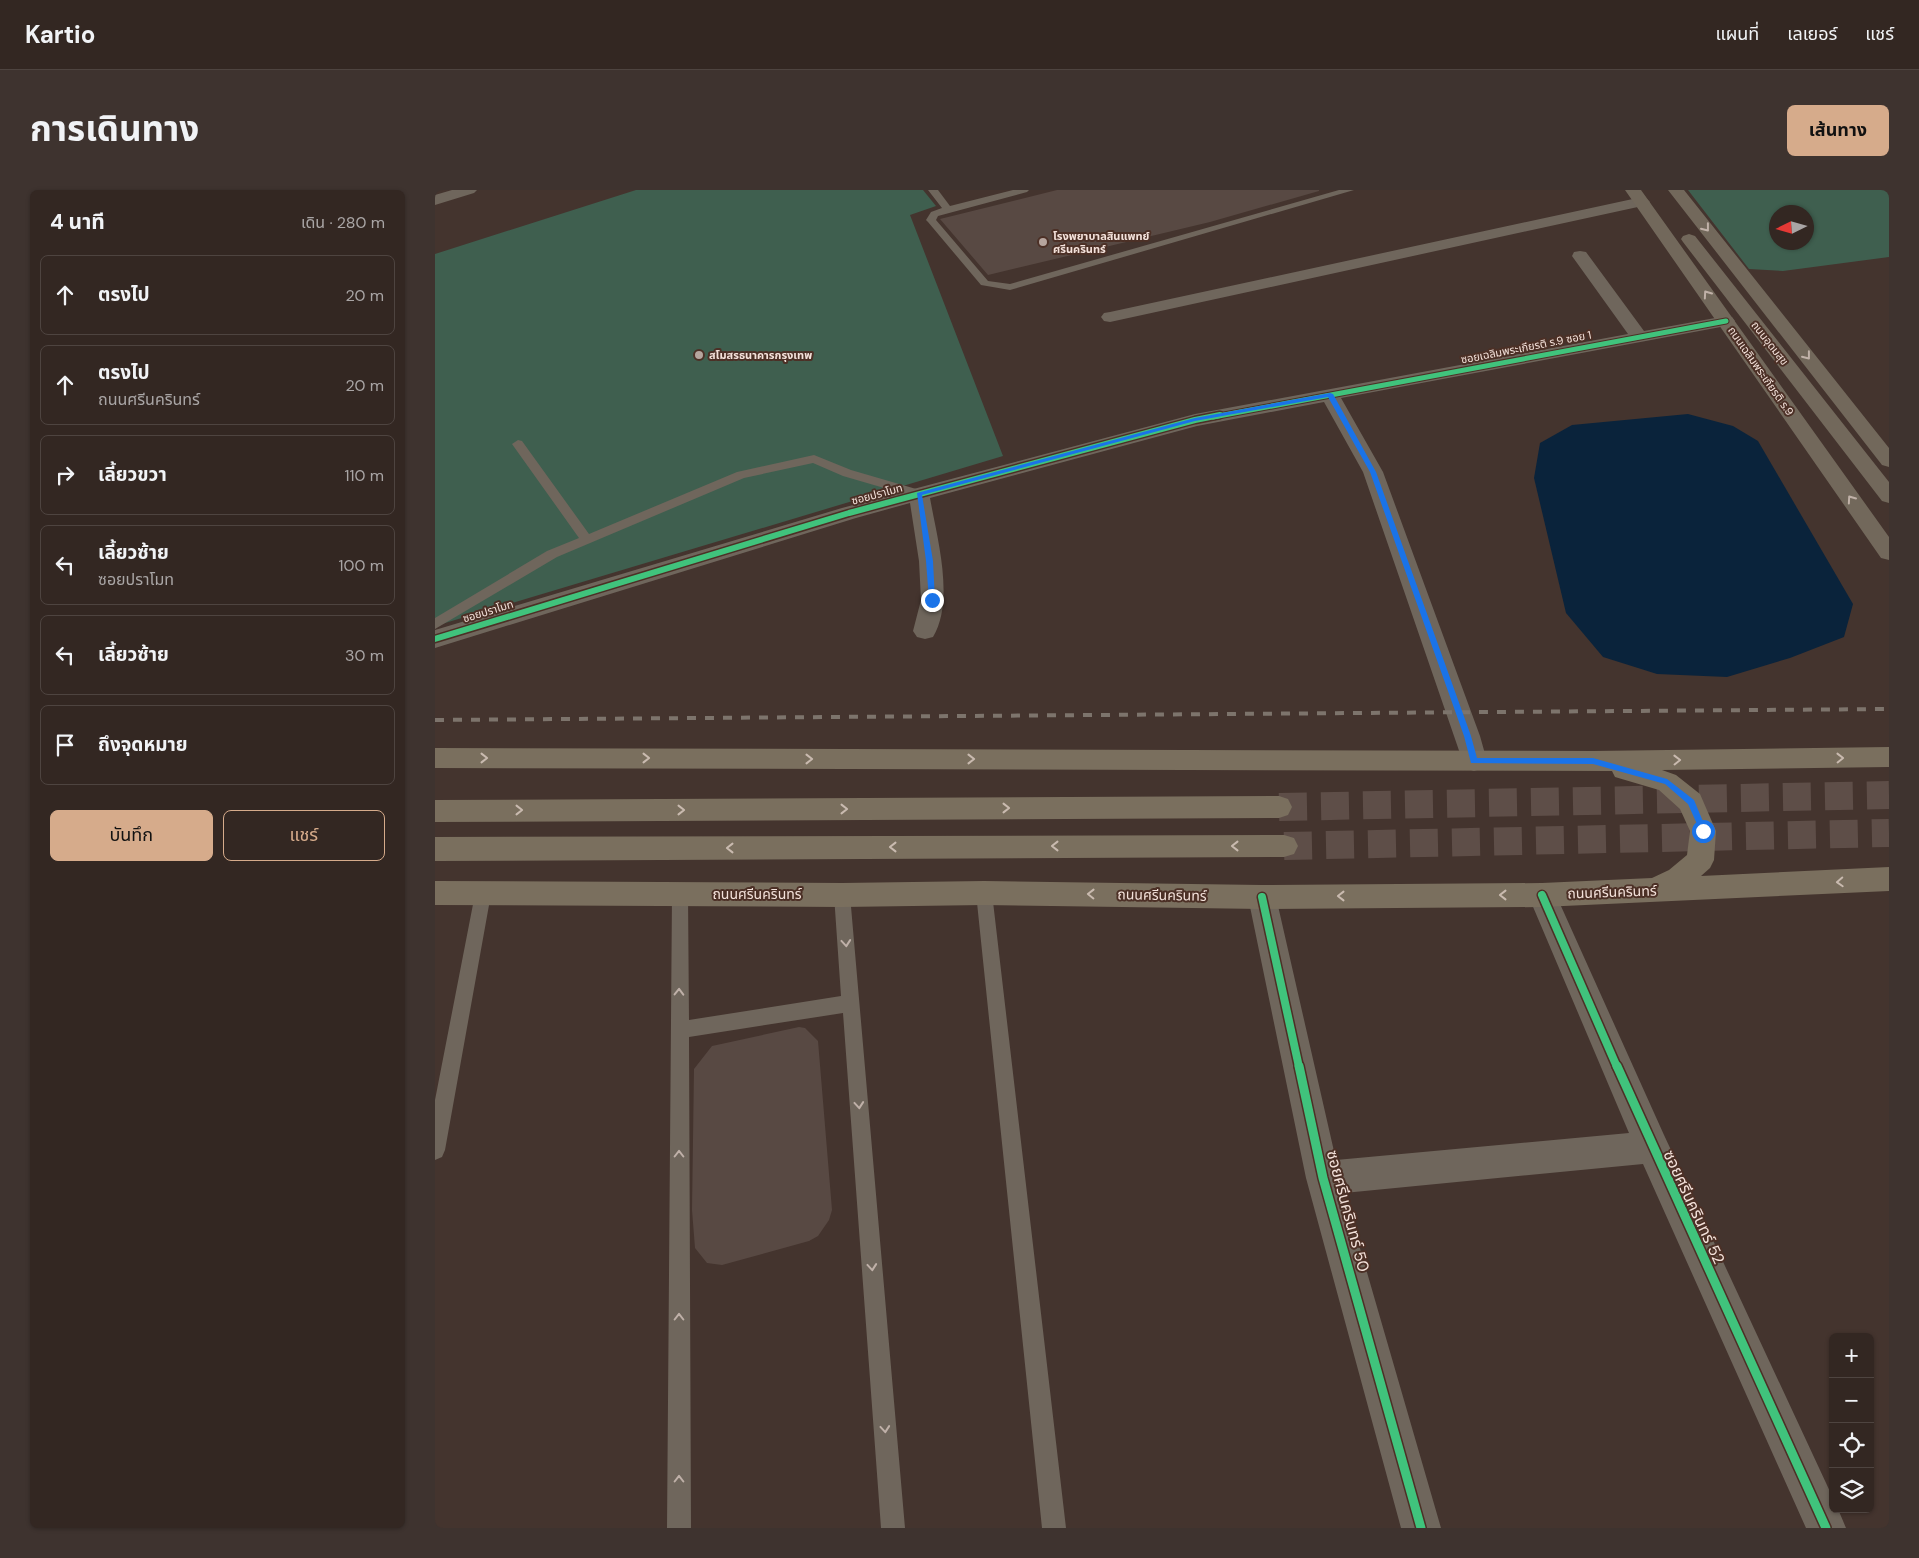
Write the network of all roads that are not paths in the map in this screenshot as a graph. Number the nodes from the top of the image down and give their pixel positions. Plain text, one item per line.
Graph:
1 (469, 190) edge
2 (933, 190) edge
3 (1024, 190) edge
4 (1349, 190) edge
5 (1676, 190) edge
6 (1642, 194) edge
7 (435, 200) edge
8 (948, 209) junction
9 (1581, 256) dead end
10 (1110, 317) dead end
11 (1726, 321) junction
12 (1639, 337) junction
13 (1330, 394) junction
14 (518, 444) dead end
15 (1889, 461) edge
16 (919, 494) junction
17 (1889, 496) edge
18 (1870, 526) junction
19 (587, 540) junction
20 (1889, 541) edge
21 (1889, 553) edge
22 (435, 624) edge
23 (925, 632) dead end
24 (435, 639) edge
25 (1889, 757) edge
26 (435, 758) edge
27 (1474, 761) junction
28 (1593, 761) junction
29 (1279, 807) tunnel mouth
30 (435, 811) edge
31 (1284, 846) tunnel mouth
32 (435, 849) edge
33 (1889, 879) edge
34 (1652, 891) junction
35 (435, 893) edge
36 (984, 893) junction
37 (483, 894) junction
38 (680, 894) junction
39 (842, 894) junction
40 (1542, 895) junction
41 (1262, 896) junction
42 (851, 1004) junction
43 (679, 1030) junction
44 (1652, 1147) junction
45 (435, 1150) edge
46 (1323, 1178) junction
47 (679, 1528) edge
48 (893, 1528) edge
49 (1055, 1528) edge
50 (1421, 1528) edge
51 (1826, 1528) edge

1 - 7 street
2 - 8 lane
3 - 8 lane
4 - 8 lane
5 -> 15 main road
6 - 10 street
11 -> 6 main road, ถนนเฉลิมพระเกียรติ ร.9
6 - 17 main road, ถนนอุดมสุข
9 - 12 street
11 - 12 street, ซอยเฉลิมพระเกียรติ ร.9 ซอย 1
18 -> 11 main road, ถนนเฉลิมพระเกียรติ ร.9
12 - 13 street, ซอยเฉลิมพระเกียรติ ร.9 ซอย 1
13 - 16 street, ซอยปราโมท
13 - 27 street
14 - 19 lane
16 - 19 lane
16 - 23 street
16 - 24 street, ซอยปราโมท
18 - 20 main road
18 - 21 main road, ถนนเฉลิมพระเกียรติ ร.9
19 - 22 lane
28 -> 25 main road
26 -> 27 main road
27 - 28 main road
28 - 34 main road
30 -> 29 main road
31 -> 32 main road
33 -> 34 main road, ถนนศรีนครินทร์
34 - 40 main road, ถนนศรีนครินทร์
35 - 37 main road, ถนนศรีนครินทร์
36 - 39 main road, ถนนศรีนครินทร์
41 -> 36 main road, ถนนศรีนครินทร์
36 - 49 lane
37 - 38 main road, ถนนศรีนครินทร์
37 - 45 lane
38 - 39 main road, ถนนศรีนครินทร์
43 -> 38 lane
39 -> 42 lane
40 -> 41 main road, ถนนศรีนครินทร์
40 - 44 street, ซอยศรีนครินทร์ 52
41 - 46 street, ซอยศรีนครินทร์ 50
42 - 43 lane
42 -> 48 lane
47 -> 43 lane
44 - 46 street
44 - 51 street, ซอยศรีนครินทร์ 52
46 - 50 street, ซอยศรีนครินทร์ 50

